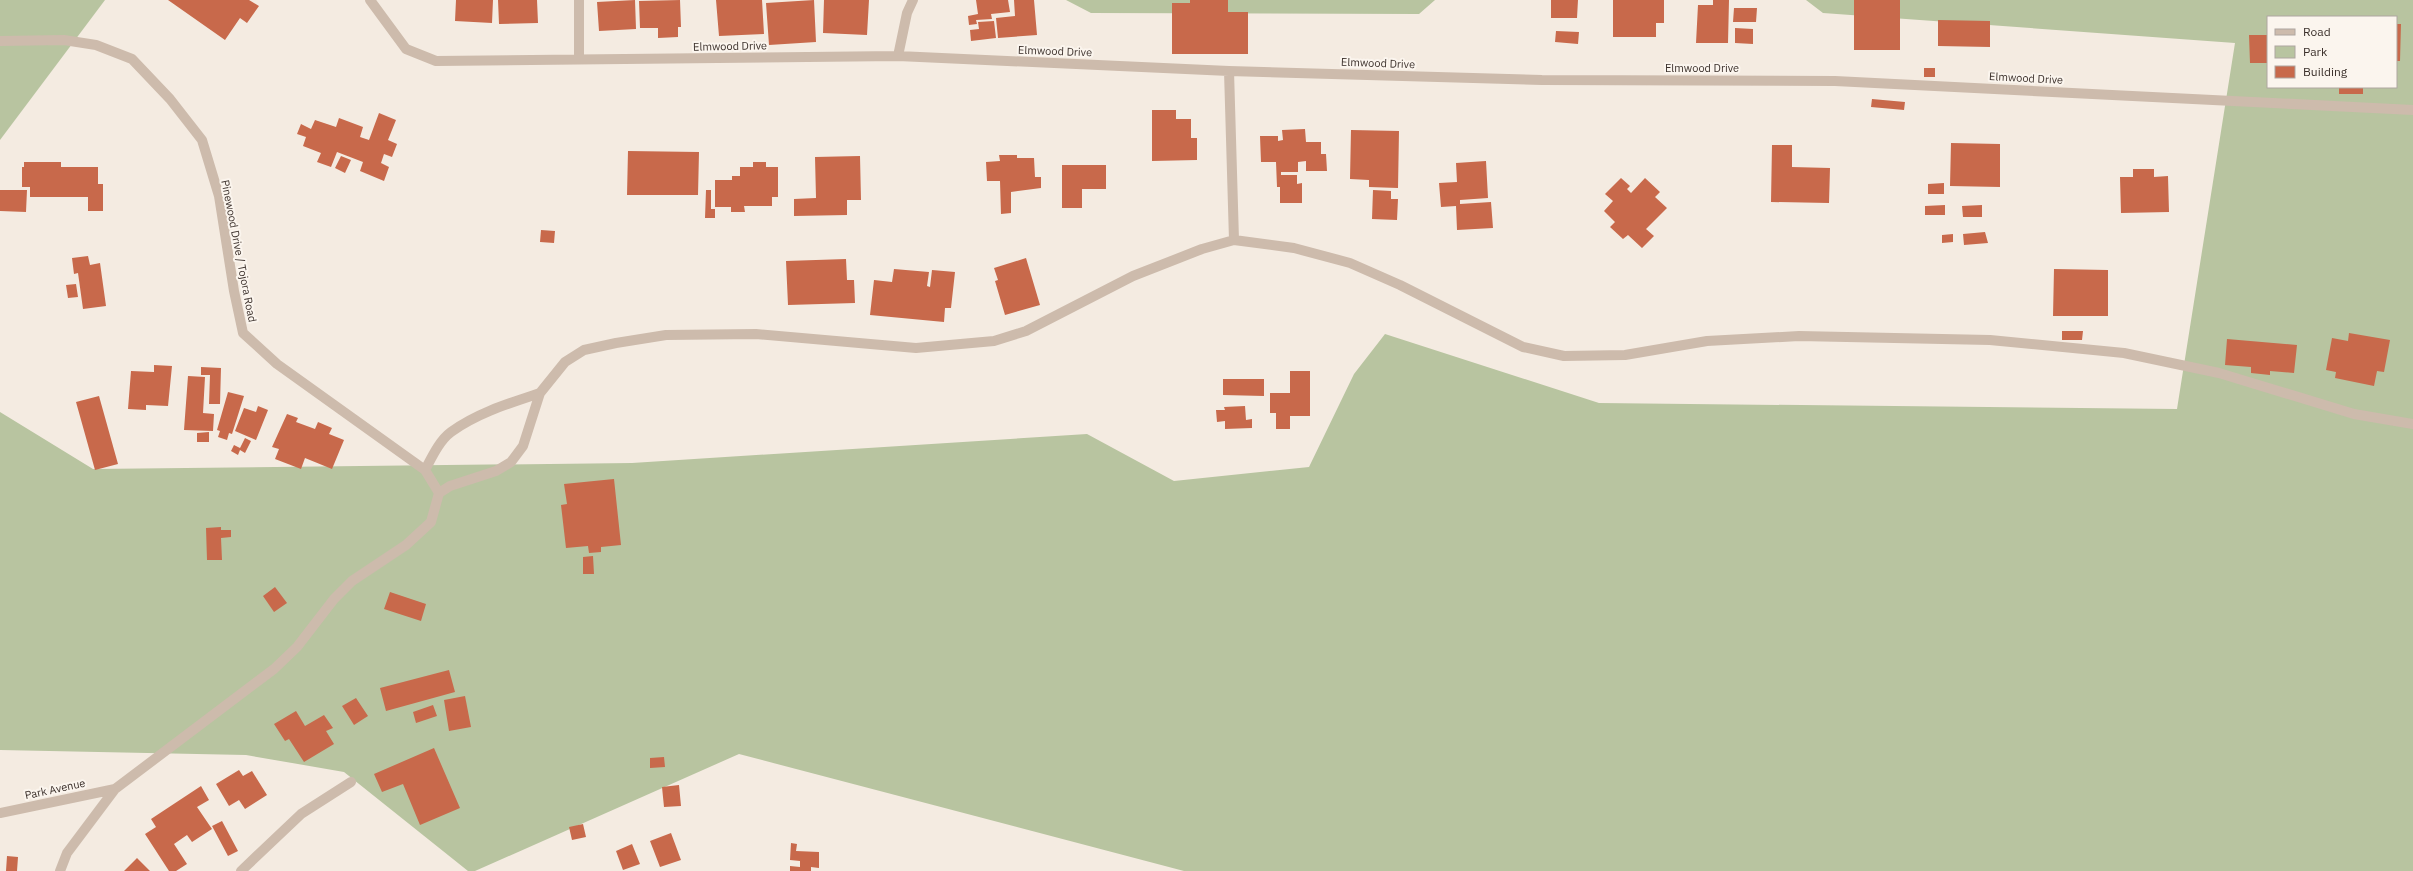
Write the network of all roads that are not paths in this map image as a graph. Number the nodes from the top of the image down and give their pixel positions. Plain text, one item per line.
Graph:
1 (370, 0) edge
2 (579, 0) edge
3 (913, 0) edge
4 (0, 41) edge
5 (898, 56) junction
6 (579, 59) junction
7 (1229, 71) junction
8 (2413, 110) edge
9 (1234, 240) junction
10 (540, 393) junction
11 (2413, 424) edge
12 (425, 470) junction
13 (439, 493) junction
14 (351, 782) dead end
15 (115, 789) junction
16 (0, 813) edge
17 (60, 871) edge
18 (242, 871) edge

1 - 6 street, Elmwood Drive
2 - 6 street
3 - 5 street
4 - 12 street, Pinewood Drive / Tojora Road
5 - 6 street, Elmwood Drive
5 - 7 street, Elmwood Drive
7 - 8 street, Elmwood Drive
7 - 9 street
9 - 10 street
9 - 11 street
10 - 12 street
10 - 13 street
12 - 13 street
13 - 15 street
14 - 18 street
15 - 16 street, Park Avenue
15 - 17 street

